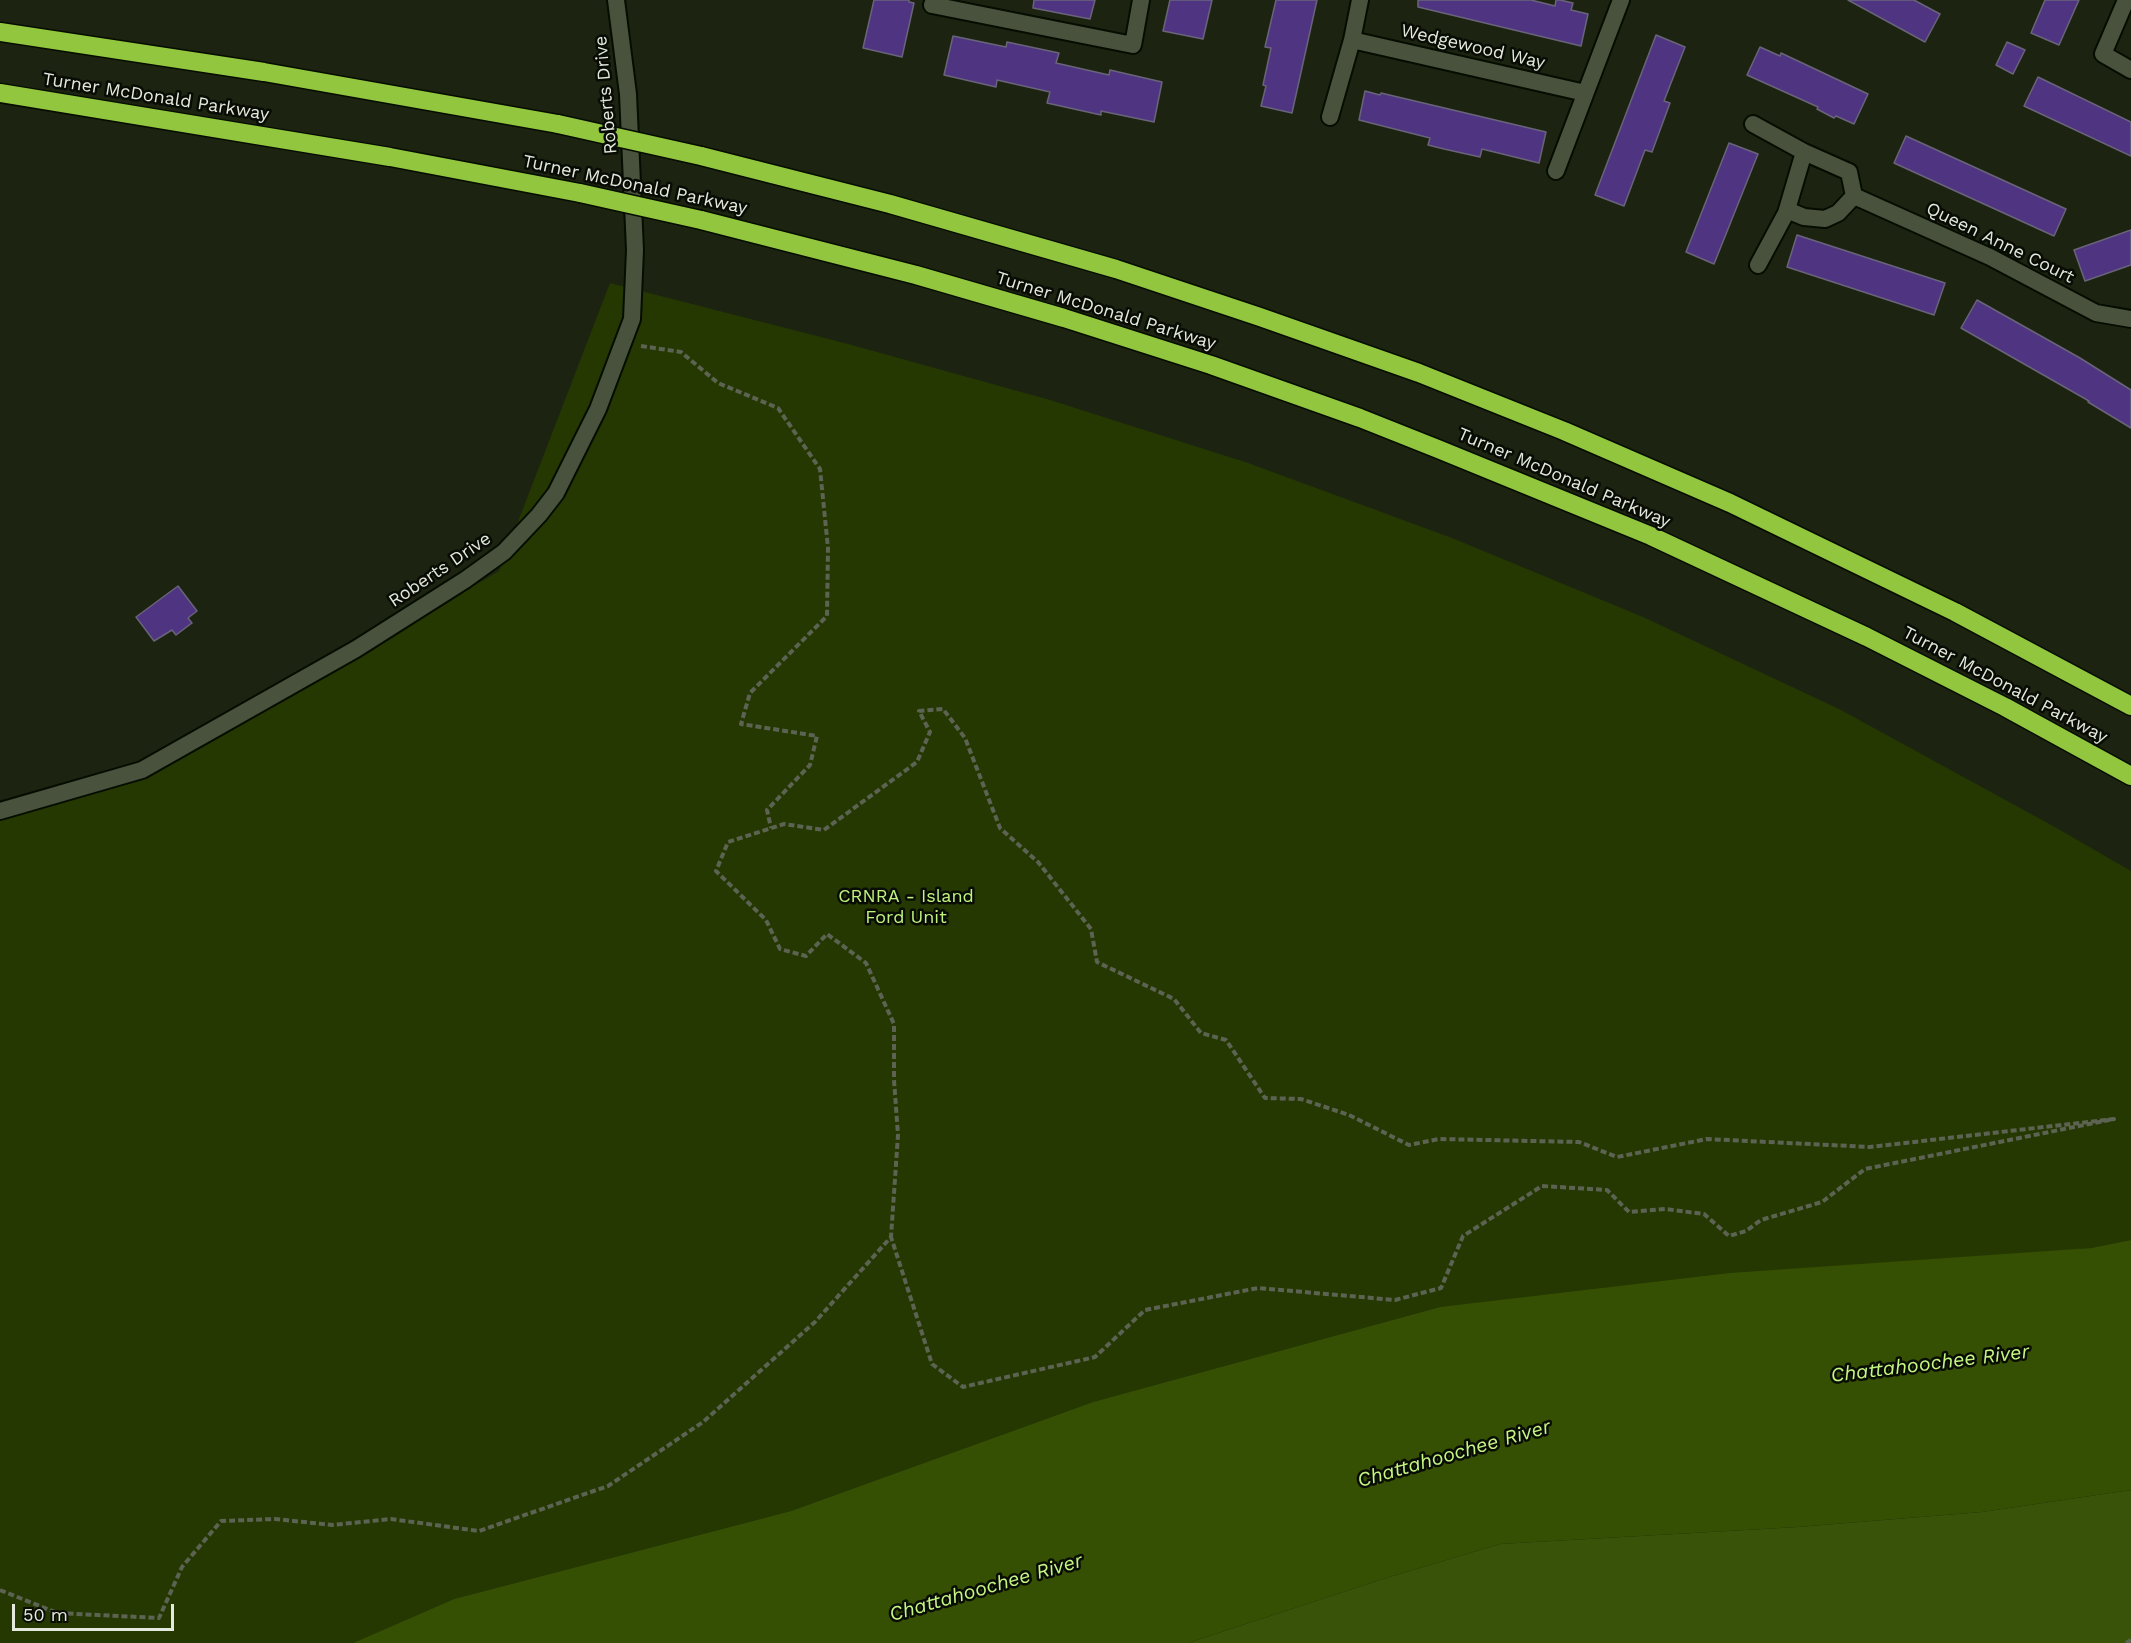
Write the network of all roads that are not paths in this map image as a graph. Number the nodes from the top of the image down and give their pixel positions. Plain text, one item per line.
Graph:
1 (616, 0) edge
2 (934, 0) edge
3 (1141, 0) edge
4 (1360, 0) edge
5 (1621, 0) edge
6 (2126, 0) edge
7 (0, 32) edge
8 (1352, 40) junction
9 (2131, 70) edge
10 (0, 93) edge
11 (1585, 93) junction
12 (1330, 117) dead end
13 (1753, 124) dead end
14 (1804, 152) junction
15 (1556, 171) dead end
16 (1854, 196) junction
17 (1787, 210) junction
18 (1758, 266) dead end
19 (2131, 319) edge
20 (2131, 706) edge
21 (2131, 776) edge
22 (0, 811) edge

1 - 22 street, Roberts Drive
2 - 3 street
4 - 8 street
5 - 11 street
6 - 9 street
7 - 20 highway, bridge
8 - 11 street, Wedgewood Way
8 - 12 street
10 - 21 highway, Turner McDonald Parkway, bridge
11 - 15 street
13 - 14 street
14 - 16 street
14 - 17 street
16 - 17 street
16 - 19 street, Queen Anne Court
17 - 18 street

